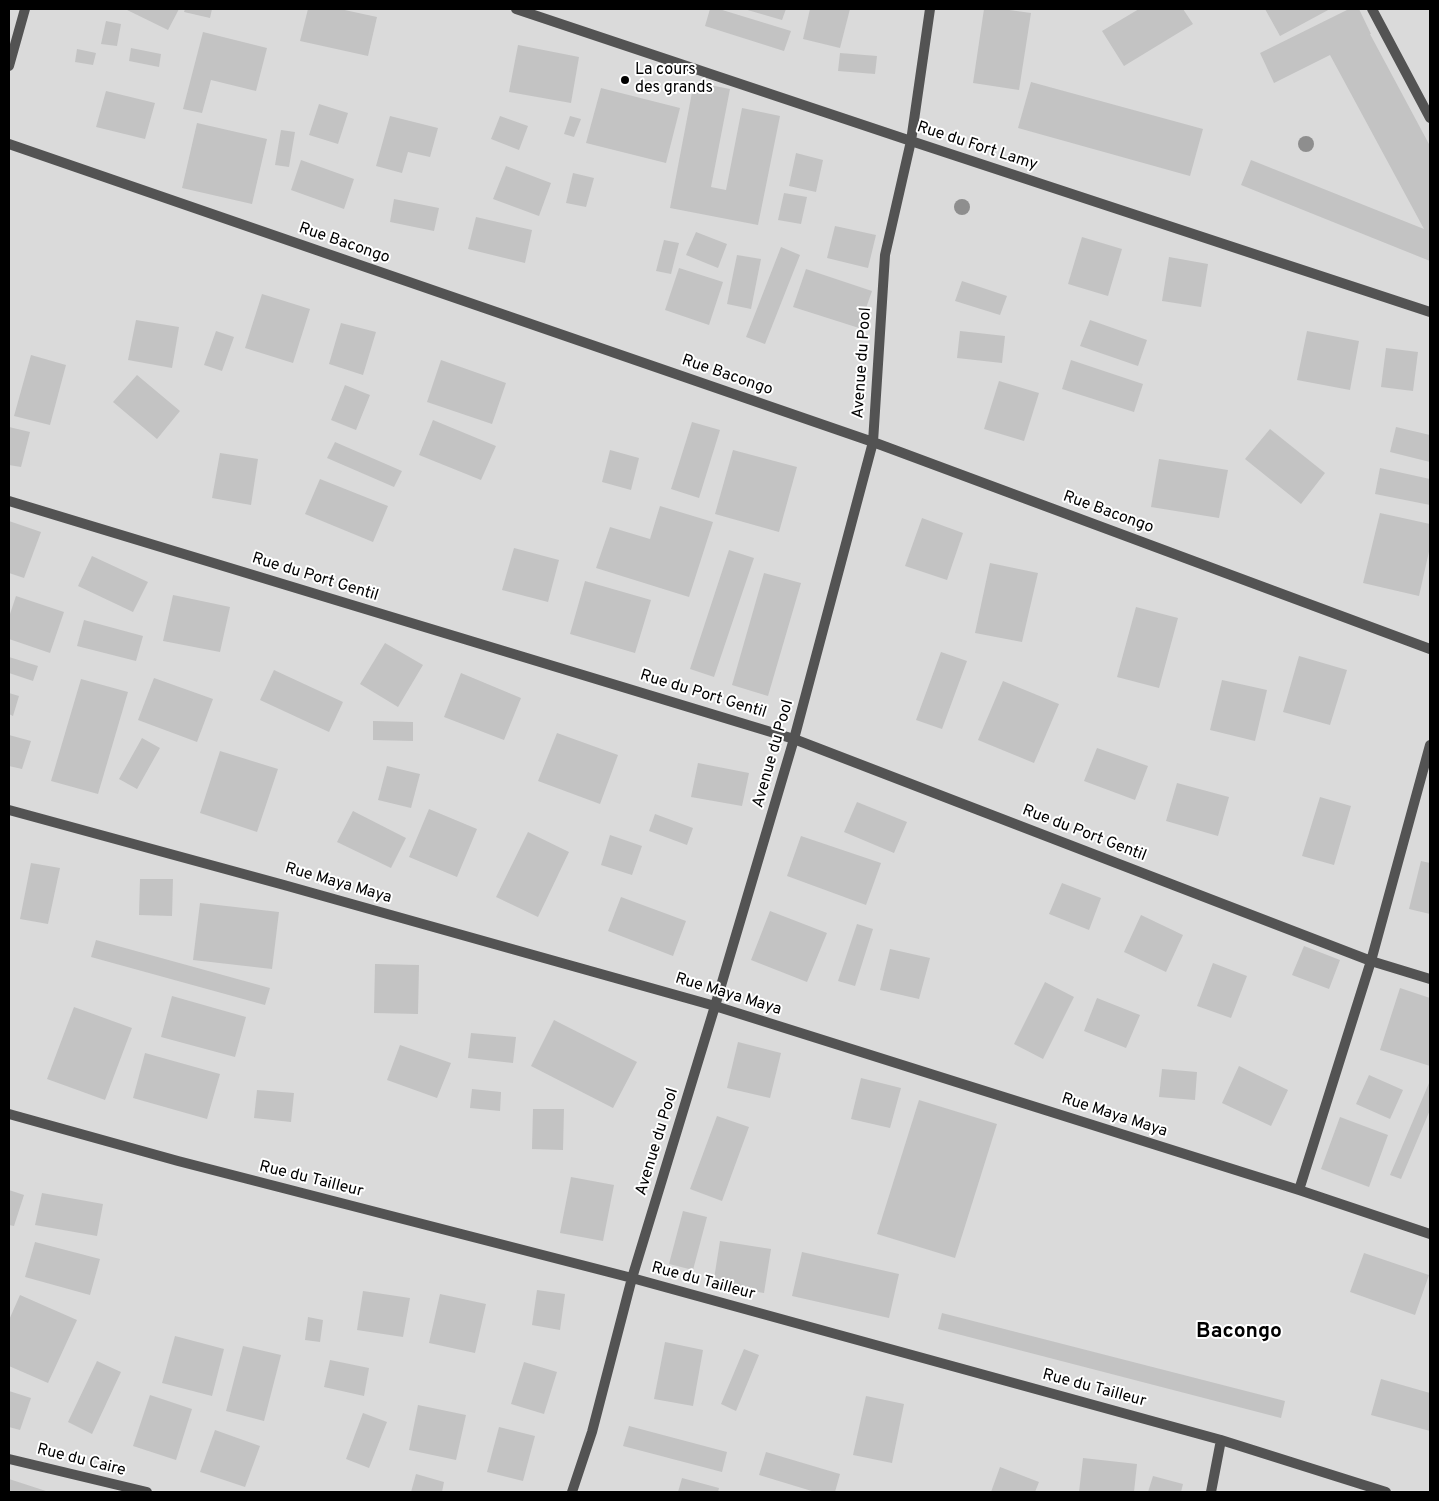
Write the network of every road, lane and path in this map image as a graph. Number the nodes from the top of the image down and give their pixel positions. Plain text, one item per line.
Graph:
1 (25, 9) edge
2 (516, 9) edge
3 (930, 9) edge
4 (1372, 9) edge
5 (9, 66) edge
6 (1430, 118) edge
7 (911, 141) junction
8 (9, 144) edge
9 (1430, 312) edge
10 (872, 442) junction
11 (9, 501) edge
12 (1430, 649) edge
13 (794, 738) junction
14 (1430, 745) edge
15 (9, 810) edge
16 (1371, 961) junction
17 (1430, 980) edge
18 (715, 1006) junction
19 (9, 1114) edge
20 (1299, 1190) junction
21 (1430, 1234) edge
22 (632, 1278) junction
23 (1221, 1440) junction
24 (9, 1459) edge
25 (147, 1492) edge
26 (572, 1492) edge
27 (1211, 1492) edge
28 (1386, 1492) edge

1 - 5 street
2 - 7 street, Rue du Fort Lamy
3 - 7 street, Avenue du Pool
4 - 6 street
7 - 9 street, Rue du Fort Lamy
7 - 10 street, Avenue du Pool
8 - 10 street, Rue Bacongo
10 - 12 street, Rue Bacongo
10 - 13 street, Avenue du Pool
11 - 13 street, Rue du Port Gentil
13 - 16 street, Rue du Port Gentil
13 - 18 street, Avenue du Pool
14 - 16 street
15 - 18 street, Rue Maya Maya
16 - 17 street, Rue du Port Gentil
16 - 20 street
18 - 20 street, Rue Maya Maya
18 - 22 street, Avenue du Pool
19 - 22 street, Rue du Tailleur
20 - 21 street, Rue Maya Maya
22 - 23 street, Rue du Tailleur
22 - 26 street, Avenue du Pool
23 - 27 street
23 - 28 street, Rue du Tailleur
24 - 25 street, Rue du Caire

